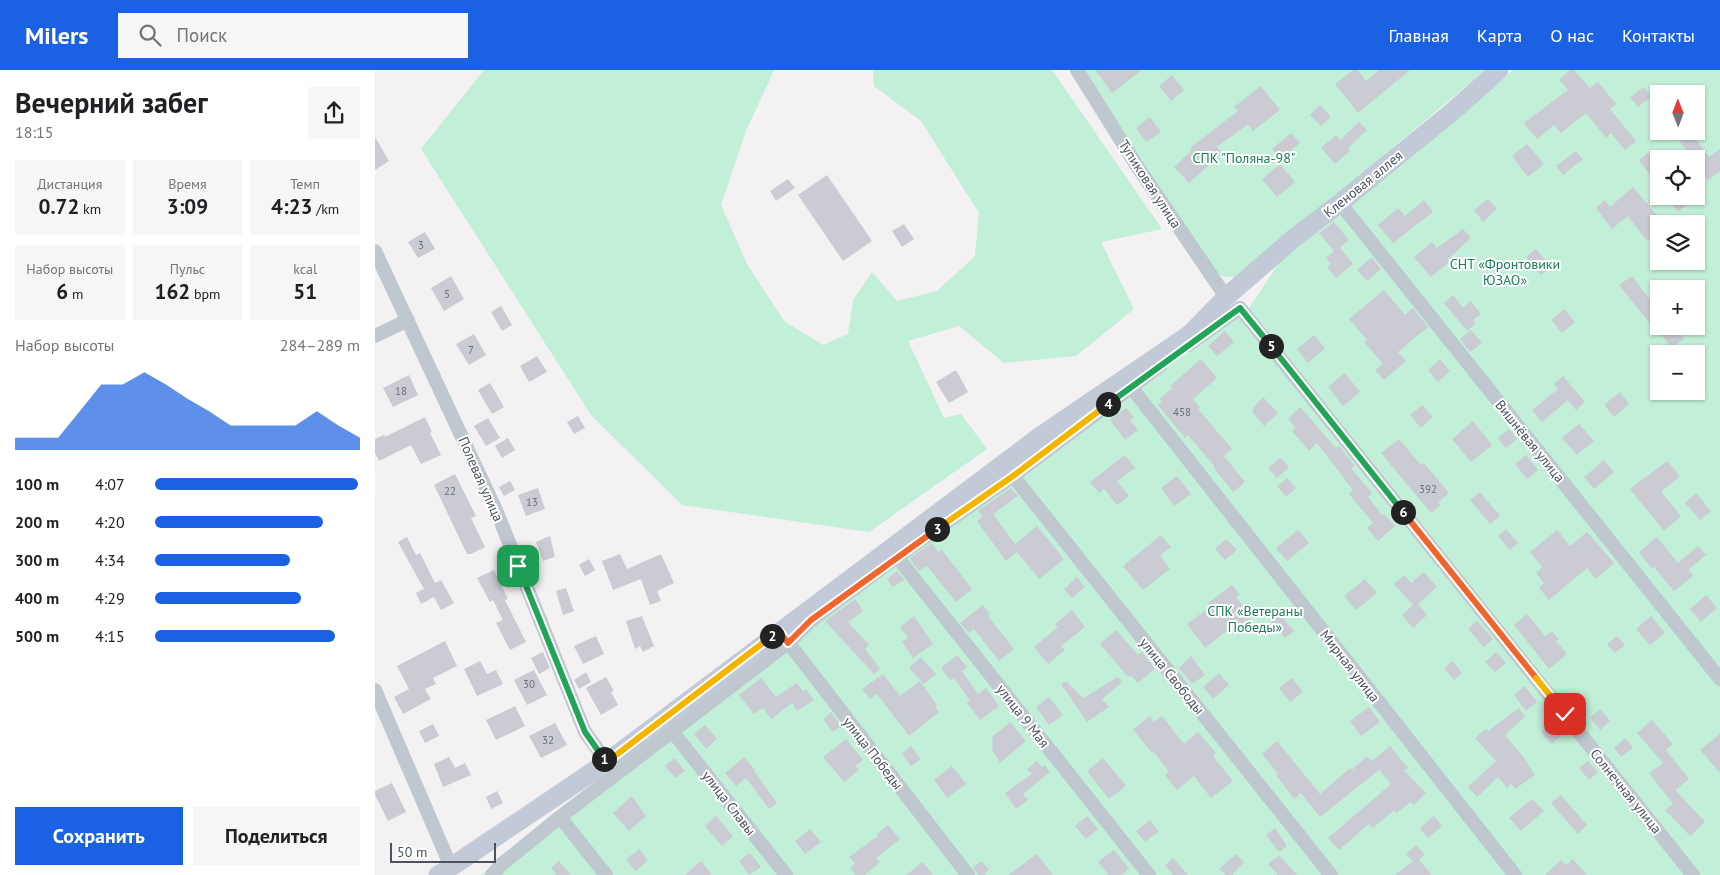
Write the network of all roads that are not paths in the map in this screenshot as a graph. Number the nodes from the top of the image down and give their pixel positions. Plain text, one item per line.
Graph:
1 (1077, 70) edge
2 (1499, 70) edge
3 (1340, 204) junction
4 (375, 251) edge
5 (1233, 302) junction
6 (408, 320) junction
7 (375, 336) edge
8 (1131, 386) junction
9 (1013, 476) junction
10 (897, 557) junction
11 (784, 637) junction
12 (1720, 679) edge
13 (375, 690) edge
14 (672, 732) junction
15 (607, 762) junction
16 (560, 817) junction
17 (445, 871) edge
18 (492, 875) edge
19 (606, 875) edge
20 (786, 875) edge
21 (968, 875) edge
22 (1149, 875) edge
23 (1331, 875) edge
24 (1515, 875) edge
25 (1693, 875) edge

1 - 5 street, Тупиковая улица
2 - 3 street, Кленовая аллея
3 - 5 street, Кленовая аллея
3 - 12 street, Вишнёвая улица
4 - 6 street, Полевая улица
5 - 8 street
5 - 11 street, Кленовая аллея
5 - 25 street, Солнечная улица
6 - 7 street
6 - 15 street, Полевая улица
8 - 9 street
8 - 24 street, Мирная улица
9 - 10 street
9 - 23 street, улица Свободы
10 - 11 street
10 - 22 street, улица 9 Мая
11 - 14 street
11 - 15 street, Кленовая аллея
11 - 21 street, улица Победы
13 - 17 street
14 - 16 street
14 - 20 street, улица Славы
15 - 17 street, Кленовая аллея
16 - 18 street
16 - 19 street

